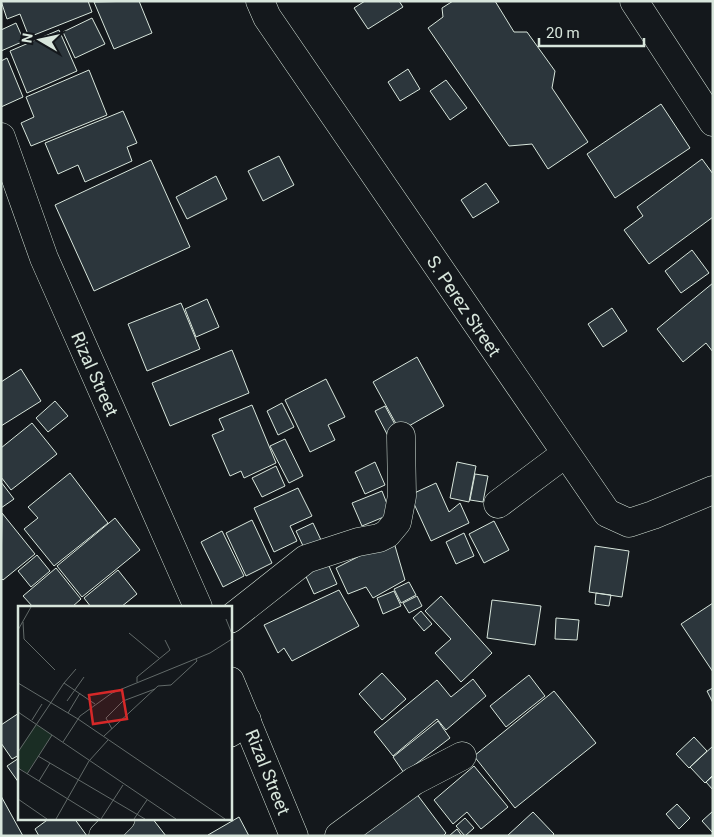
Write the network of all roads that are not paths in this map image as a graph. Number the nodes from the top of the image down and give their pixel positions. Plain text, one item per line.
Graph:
1 (260, 1) edge
2 (634, 1) edge
3 (713, 122) edge
4 (1, 137) edge
5 (401, 436) dead end
6 (565, 454) junction
7 (713, 490) edge
8 (498, 504) dead end
9 (198, 606) edge
10 (231, 618) edge
11 (231, 687) edge
12 (238, 727) edge
13 (462, 756) dead end
14 (119, 820) edge
15 (103, 836) edge
16 (294, 836) edge
17 (339, 836) edge

1 - 6 street, S. Perez Street
2 - 3 street
4 - 9 street, Rizal Street
5 - 10 street
6 - 7 street, S. Perez Street
6 - 8 street
11 - 12 street, Rizal Street
12 - 16 street, Rizal Street
13 - 17 street
14 - 15 street

